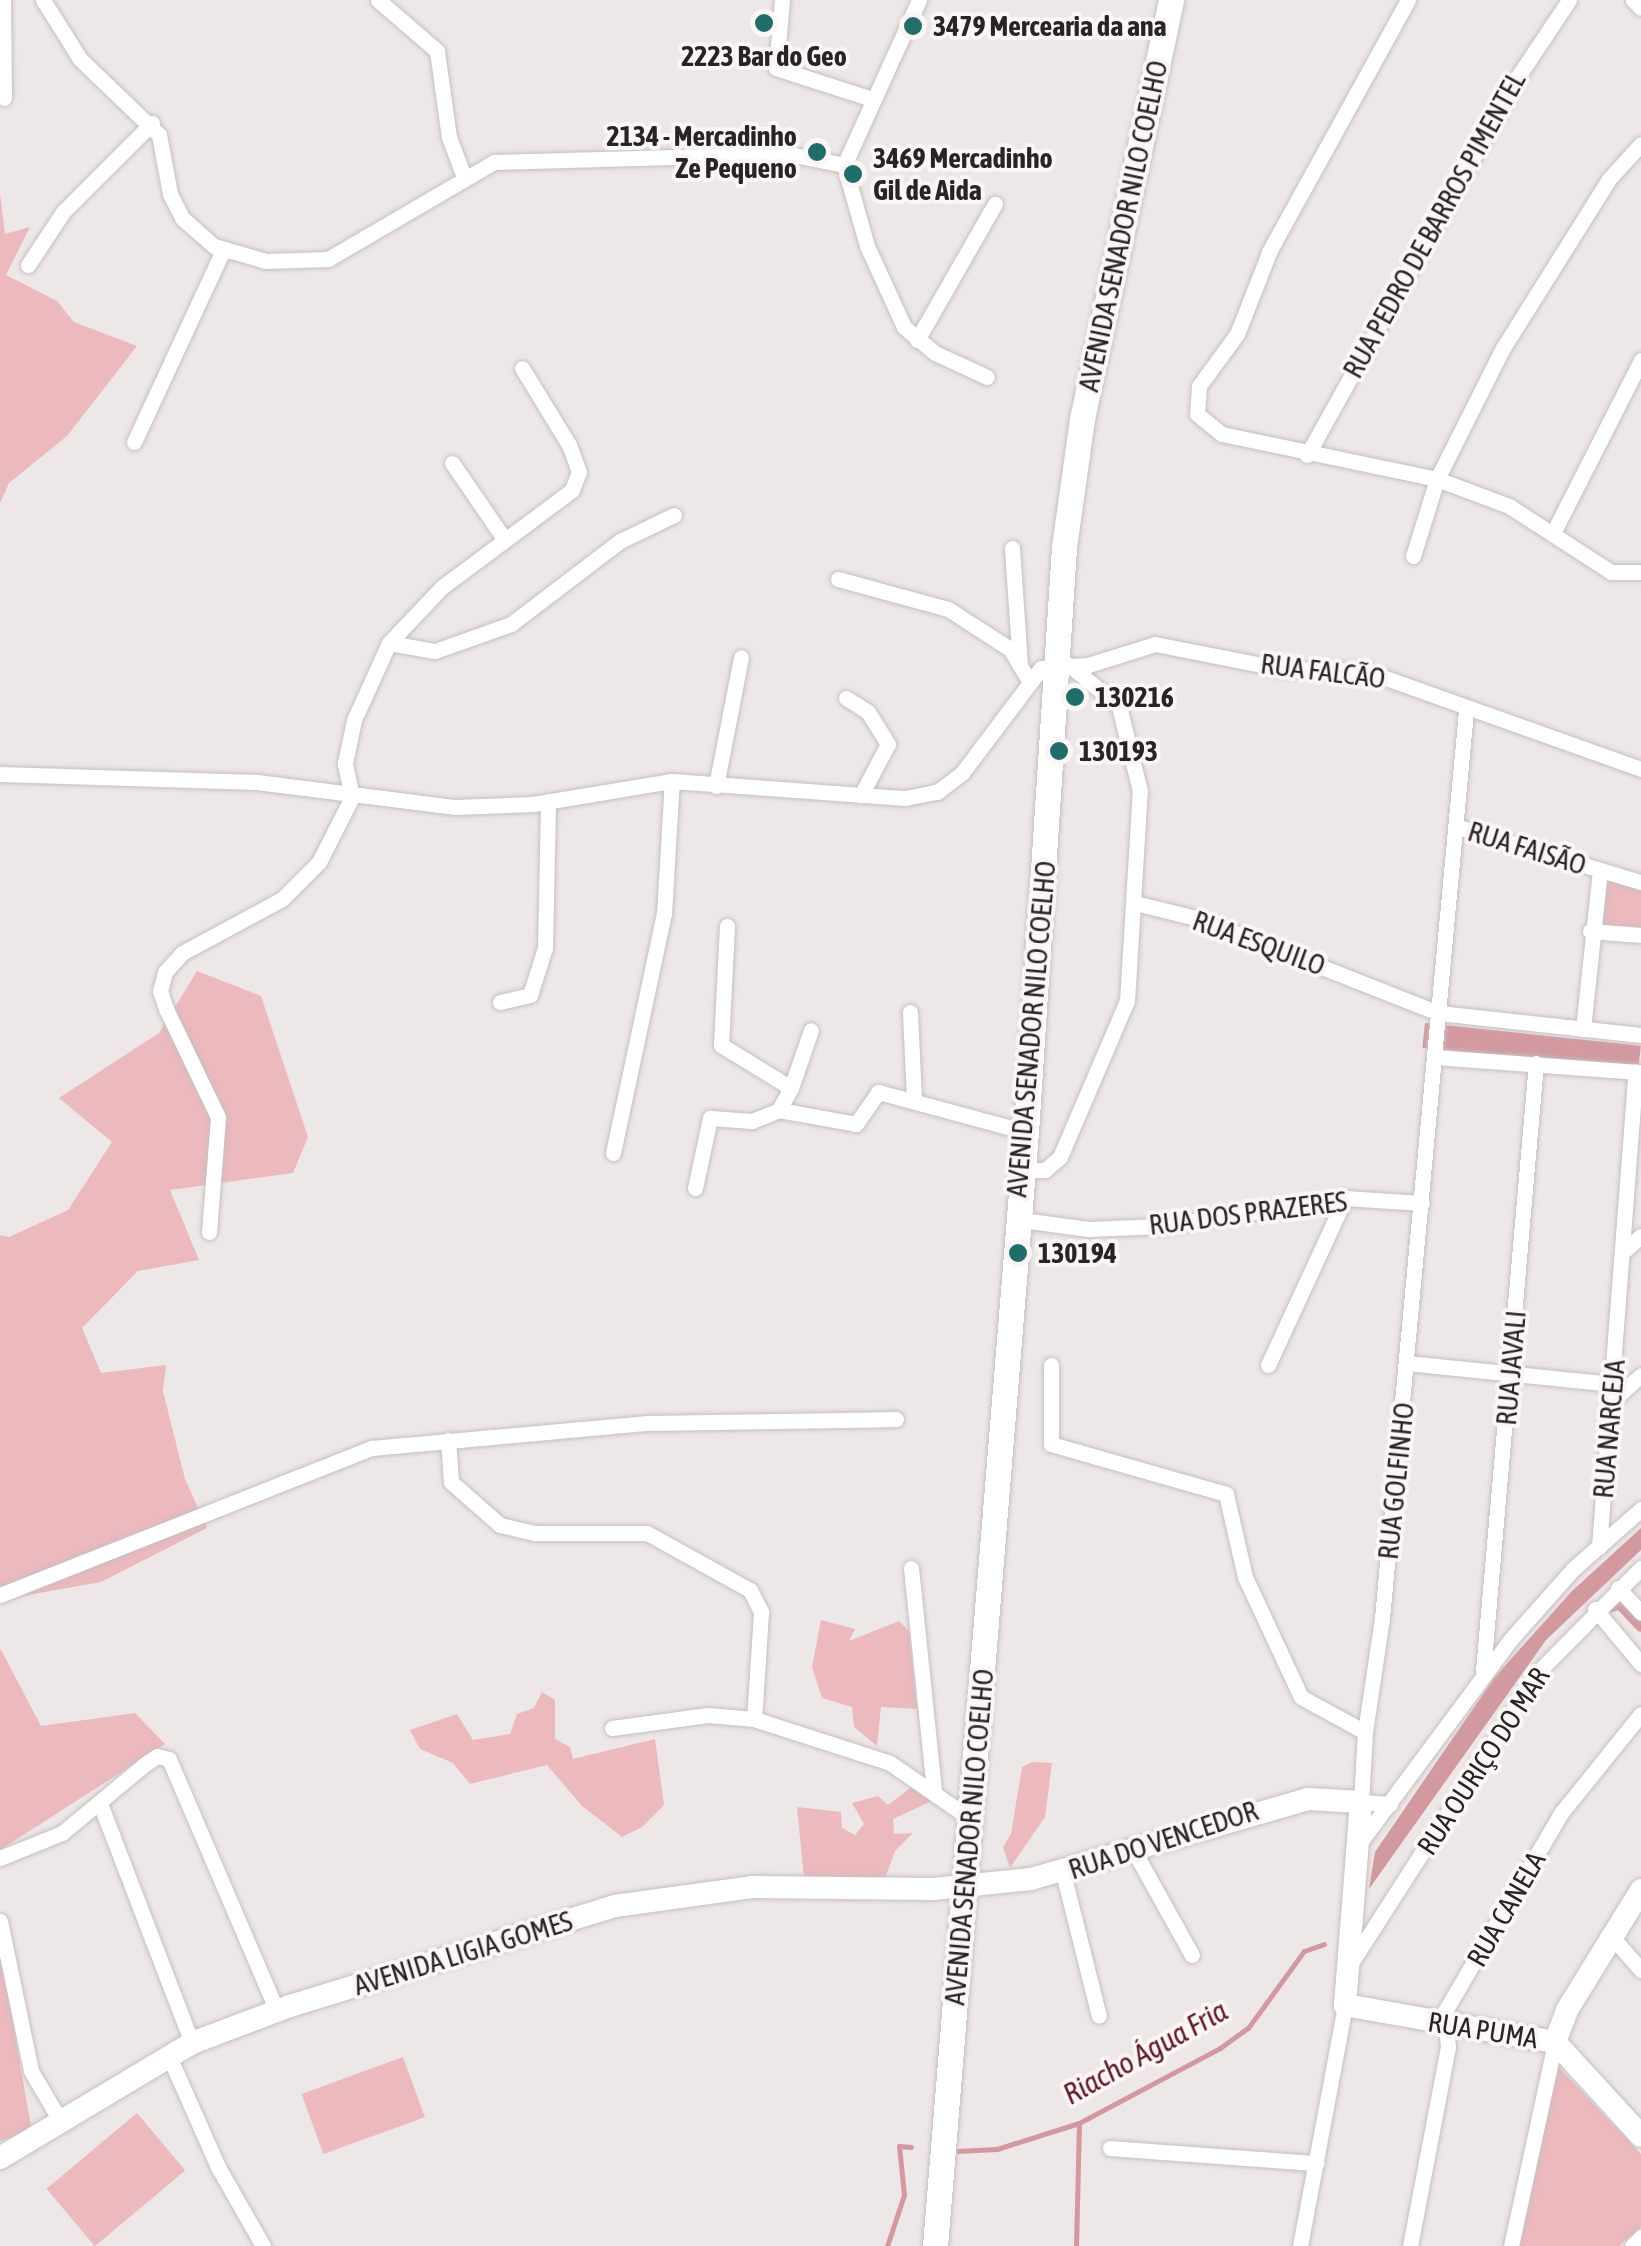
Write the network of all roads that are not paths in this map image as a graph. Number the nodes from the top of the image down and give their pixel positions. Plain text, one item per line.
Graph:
1 (3, 0) edge
2 (43, 0) edge
3 (378, 0) edge
4 (782, 0) edge
5 (919, 0) edge
6 (1171, 0) edge
7 (1408, 0) edge
8 (1569, 0) edge
9 (1632, 0) edge
10 (1641, 8) edge
11 (4, 98) dead end
12 (869, 98) junction
13 (152, 123) junction
14 (1641, 144) edge
15 (844, 165) junction
16 (464, 177) junction
17 (995, 204) dead end
18 (223, 250) junction
19 (28, 265) dead end
20 (917, 340) junction
21 (1641, 360) edge
22 (522, 368) dead end
23 (987, 377) dead end
24 (134, 442) dead end
25 (1307, 454) junction
26 (452, 463) dead end
27 (1437, 479) junction
28 (674, 515) dead end
29 (1554, 531) junction
30 (505, 540) junction
31 (1012, 548) dead end
32 (1413, 556) dead end
33 (1641, 572) edge
34 (838, 579) dead end
35 (389, 644) junction
36 (741, 658) dead end
37 (1062, 665) junction
38 (1024, 673) junction
39 (846, 698) dead end
40 (1466, 711) junction
41 (1641, 769) edge
42 (0, 774) edge
43 (672, 781) junction
44 (716, 786) junction
45 (861, 794) junction
46 (352, 797) junction
47 (548, 801) junction
48 (1455, 826) junction
49 (1600, 870) junction
50 (1641, 882) edge
51 (1135, 902) junction
52 (727, 926) dead end
53 (1590, 931) junction
54 (1641, 936) edge
55 (500, 1002) dead end
56 (910, 1012) dead end
57 (1439, 1015) junction
58 (1583, 1029) junction
59 (812, 1030) dead end
60 (1641, 1035) edge
61 (1435, 1054) junction
62 (1536, 1064) junction
63 (1638, 1071) edge
64 (791, 1088) junction
65 (914, 1101) junction
66 (779, 1110) junction
67 (1026, 1132) junction
68 (612, 1153) dead end
69 (1021, 1170) junction
70 (696, 1188) dead end
71 (1345, 1198) junction
72 (1422, 1203) junction
73 (1015, 1218) junction
74 (209, 1232) dead end
75 (1641, 1236) edge
76 (1622, 1252) junction
77 (1407, 1364) junction
78 (1051, 1365) dead end
79 (1268, 1365) dead end
80 (1512, 1372) junction
81 (1641, 1375) edge
82 (1613, 1384) junction
83 (1611, 1402) junction
84 (896, 1420) dead end
85 (448, 1440) junction
86 (1641, 1510) edge
87 (1600, 1546) junction
88 (911, 1568) dead end
89 (1641, 1568) edge
90 (1618, 1588) junction
91 (0, 1595) edge
92 (1595, 1609) junction
93 (1641, 1613) edge
94 (1641, 1664) edge
95 (1484, 1672) junction
96 (1641, 1714) edge
97 (754, 1719) junction
98 (612, 1728) dead end
99 (1365, 1732) junction
100 (934, 1791) junction
101 (1361, 1802) junction
102 (1390, 1804) junction
103 (101, 1806) junction
104 (971, 1819) junction
105 (1358, 1845) junction
106 (1134, 1852) junction
107 (0, 1858) edge
108 (1063, 1873) junction
109 (964, 1886) junction
110 (1641, 1890) edge
111 (0, 1921) edge
112 (1613, 1938) junction
113 (1192, 1956) dead end
114 (1346, 1970) junction
115 (1641, 1970) edge
116 (1346, 2005) junction
117 (277, 2010) junction
118 (1100, 2016) dead end
119 (1447, 2026) junction
120 (1555, 2042) junction
121 (192, 2043) junction
122 (168, 2054) junction
123 (61, 2122) junction
124 (1641, 2136) edge
125 (1110, 2148) dead end
126 (0, 2158) edge
127 (1316, 2163) junction
128 (1641, 2237) edge
129 (263, 2246) edge
130 (935, 2246) edge
131 (1300, 2246) edge
132 (1410, 2246) edge
133 (1511, 2246) edge
134 (1632, 2246) edge

1 - 11 street
2 - 13 street
3 - 16 street
4 - 12 street
5 - 12 street
6 - 37 main road, AVENIDA SENADOR NILO COELHO
7 - 25 street
8 - 25 street, RUA PEDRO DE BARROS PIMENTEL
9 - 10 street
12 - 15 street
13 - 18 street
13 - 19 street
14 - 27 street
15 - 16 street
15 - 20 street
16 - 18 street
17 - 20 street
18 - 24 street
20 - 23 street
21 - 29 street
22 - 30 street
25 - 27 street
26 - 30 street
27 - 29 street
27 - 32 street
28 - 35 street
29 - 33 street
30 - 35 street
31 - 38 street
34 - 38 street
35 - 46 street
36 - 44 street
37 - 38 street, RUA FALCÃO
37 - 40 street, RUA FALCÃO
37 - 51 street
37 - 67 main road, AVENIDA SENADOR NILO COELHO
38 - 45 street
39 - 45 street
40 - 41 street, RUA FALCÃO
40 - 48 street, RUA GOLFINHO
42 - 46 street
43 - 44 street
43 - 47 street
43 - 68 street
44 - 45 street
46 - 47 street
46 - 74 street
47 - 55 street
48 - 49 street, RUA FAISÃO
48 - 57 street, RUA GOLFINHO
49 - 50 street, RUA FAISÃO
49 - 53 street, RUA FAISÃO
51 - 57 street, RUA ESQUILO
51 - 69 street
52 - 64 street
53 - 54 street
53 - 58 street, RUA FAISÃO
56 - 65 street
57 - 58 street, RUA ESQUILO
57 - 61 street, RUA GOLFINHO
58 - 60 street, RUA ESQUILO
59 - 64 street
61 - 62 street
61 - 72 street, RUA GOLFINHO
62 - 63 street
62 - 80 street, RUA JAVALI
63 - 76 street, RUA NARCEJA
64 - 66 street
65 - 66 street
65 - 67 street
66 - 70 street
67 - 69 main road, AVENIDA SENADOR NILO COELHO
69 - 73 main road, AVENIDA SENADOR NILO COELHO
71 - 72 street, RUA DOS PRAZERES
71 - 73 street, RUA DOS PRAZERES
71 - 79 street
72 - 77 street, RUA GOLFINHO
73 - 104 main road, AVENIDA SENADOR NILO COELHO
75 - 76 street
76 - 82 street, RUA NARCEJA
77 - 80 street
77 - 99 street, RUA GOLFINHO
78 - 99 street
80 - 82 street
80 - 95 street, RUA JAVALI
81 - 83 street
82 - 83 street, RUA NARCEJA
83 - 87 street, RUA NARCEJA
84 - 85 street
85 - 91 street
85 - 97 street
86 - 87 street, RUA OURIÇO DO MAR
87 - 95 street, RUA OURIÇO DO MAR
88 - 100 street
89 - 90 street, RUA OURIÇO DO MAR
90 - 92 street, RUA OURIÇO DO MAR
90 - 93 street
92 - 94 street
92 - 114 street, RUA OURIÇO DO MAR
95 - 102 street, RUA OURIÇO DO MAR
96 - 119 street, RUA CANELA
97 - 98 street
97 - 100 street
99 - 101 street, RUA GOLFINHO
100 - 104 street
101 - 102 street, RUA OURIÇO DO MAR
101 - 105 street, RUA GOLFINHO
101 - 106 street, RUA DO VENCEDOR
102 - 105 street, RUA OURIÇO DO MAR
103 - 107 street
103 - 117 street
103 - 121 street
104 - 109 main road, AVENIDA SENADOR NILO COELHO
105 - 114 street, RUA GOLFINHO
106 - 108 street, RUA DO VENCEDOR
106 - 113 street
108 - 109 street, RUA DO VENCEDOR
108 - 118 street
109 - 117 street, AVENIDA LIGIA GOMES
109 - 130 main road, AVENIDA SENADOR NILO COELHO
110 - 112 street
111 - 123 street
112 - 115 street
112 - 120 street
114 - 116 street, RUA GOLFINHO
116 - 119 street, RUA PUMA
116 - 127 street, RUA GOLFINHO
117 - 121 street, AVENIDA LIGIA GOMES
119 - 120 street, RUA PUMA
119 - 132 street, RUA CANELA
120 - 124 street, RUA PUMA
120 - 133 street
121 - 122 street, AVENIDA LIGIA GOMES
122 - 123 street, AVENIDA LIGIA GOMES
122 - 129 street
123 - 126 street, AVENIDA LIGIA GOMES
125 - 127 street
127 - 131 street, RUA GOLFINHO
128 - 134 street

